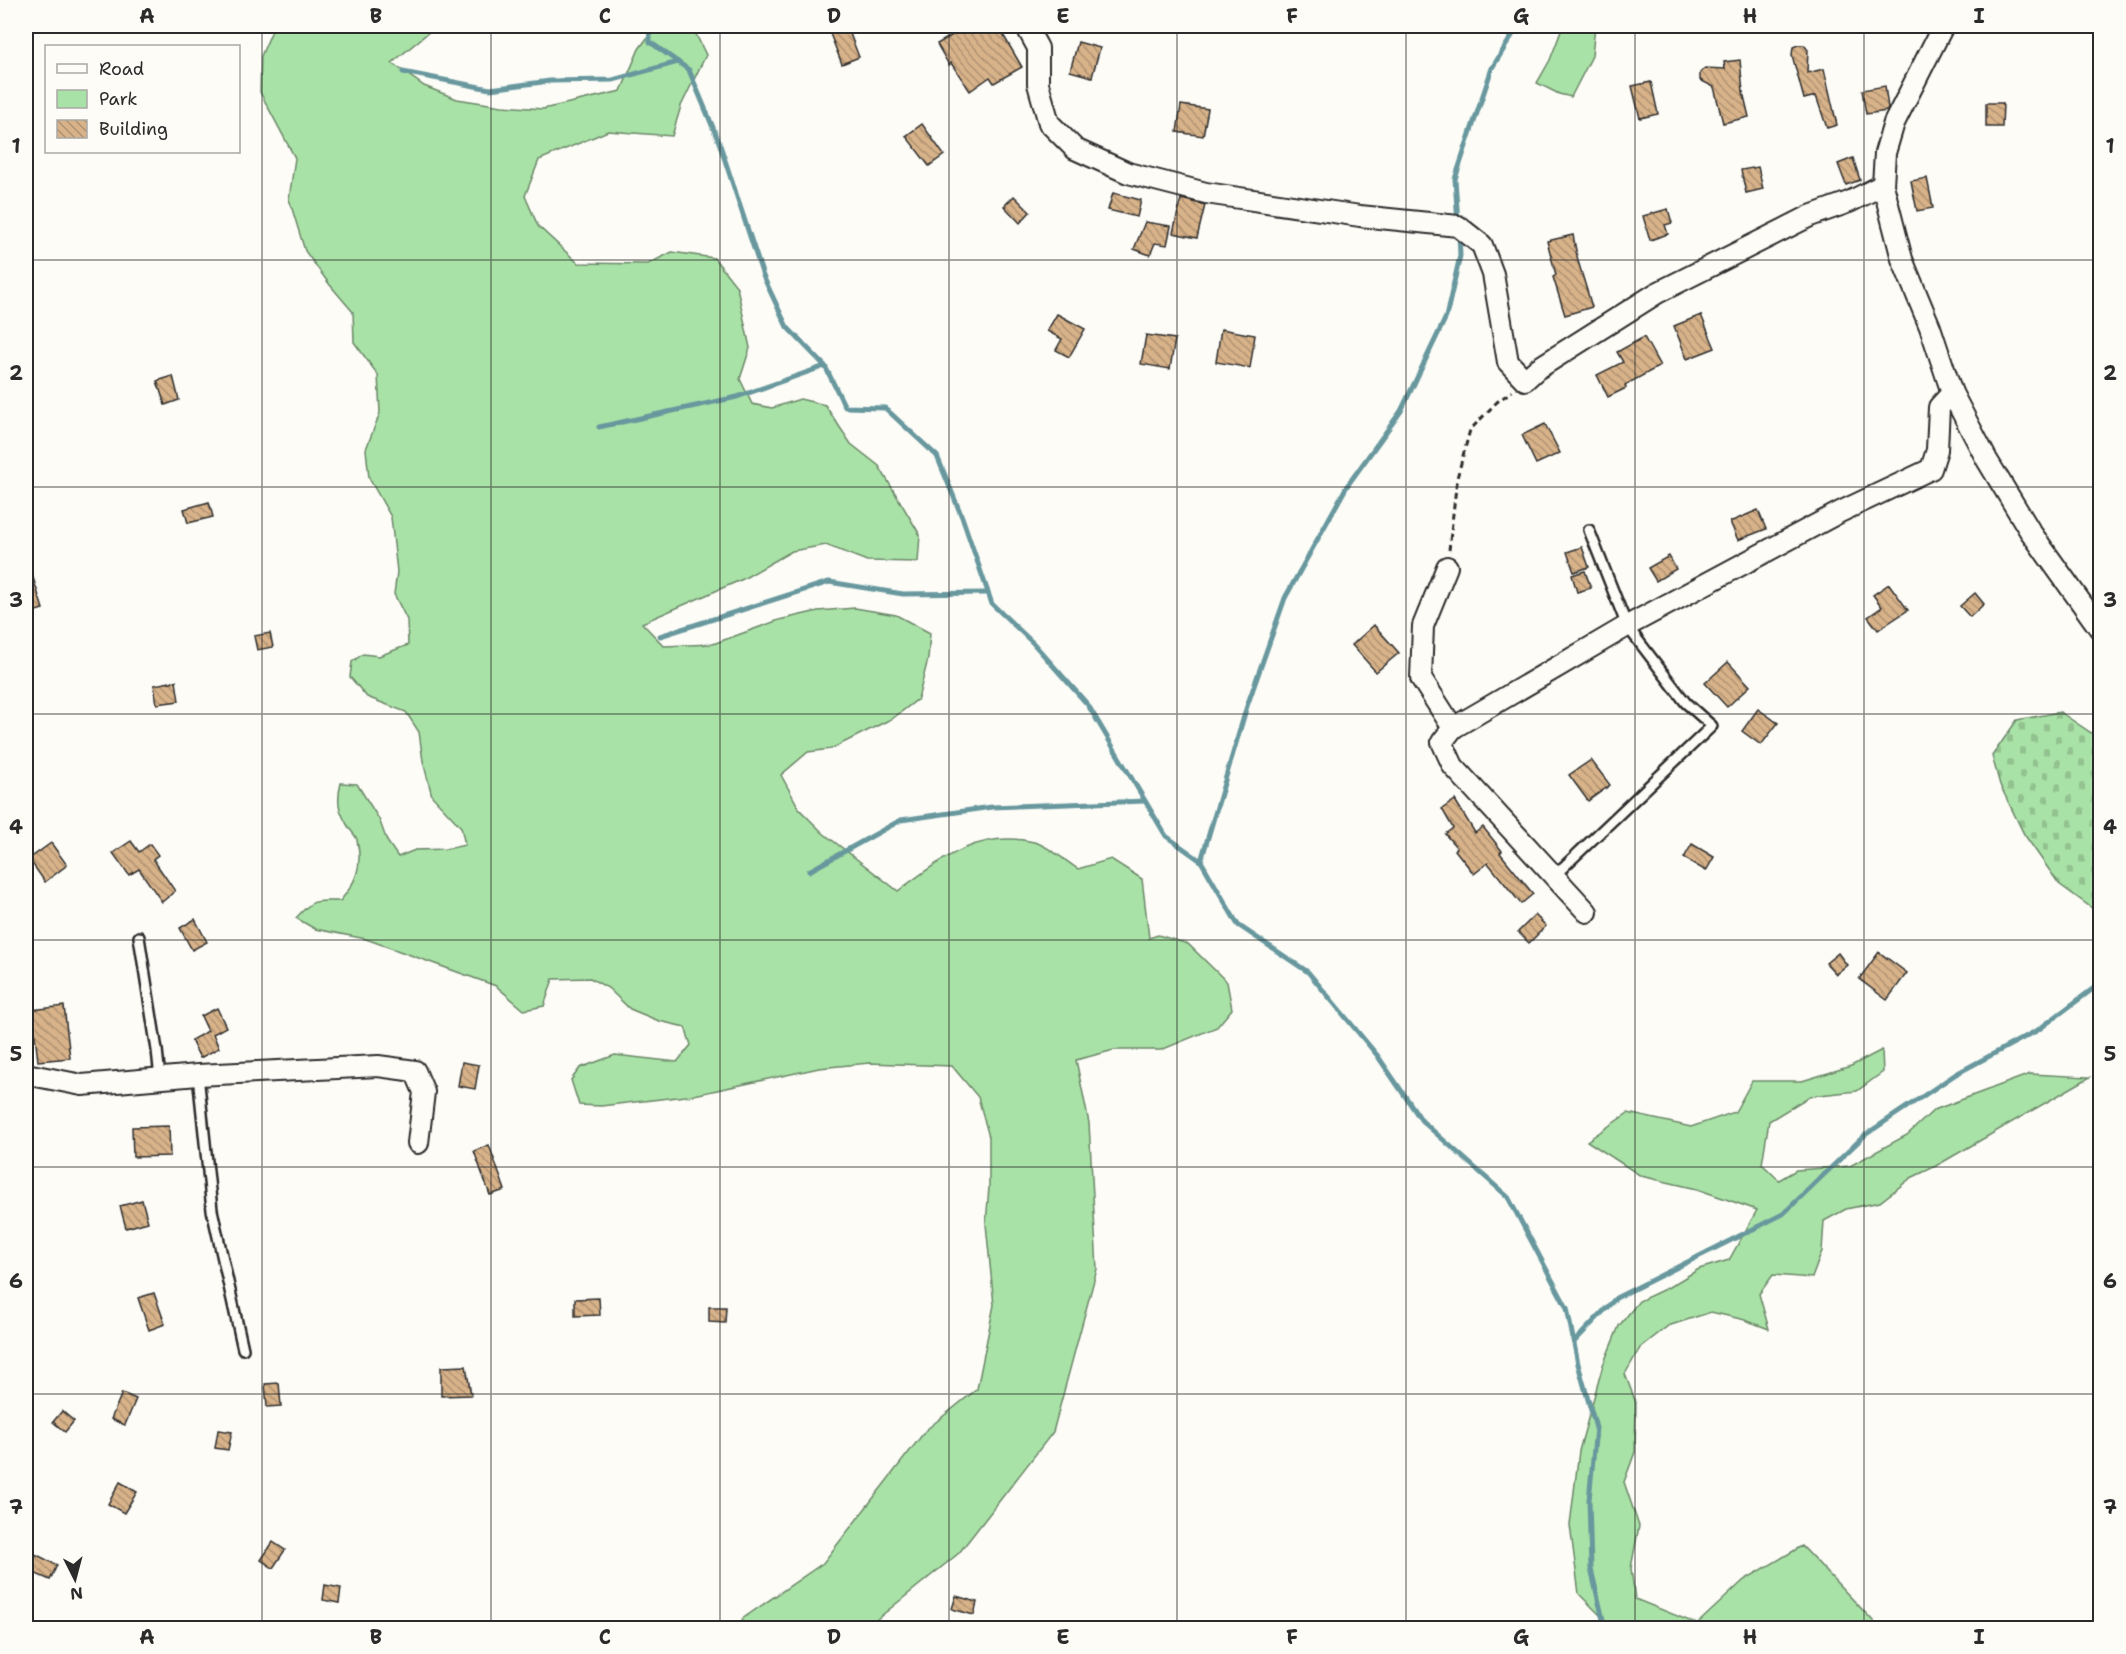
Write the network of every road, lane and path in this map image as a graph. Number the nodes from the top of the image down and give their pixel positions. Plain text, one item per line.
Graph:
1 (1026, 26) edge
2 (1942, 26) edge
3 (1883, 184) junction
4 (1525, 380) junction
5 (1952, 393) junction
6 (1590, 530) dead end
7 (1447, 567) joint
8 (1627, 626) junction
9 (2100, 629) edge
10 (1453, 728) junction
11 (1554, 876) junction
12 (1587, 912) dead end
13 (139, 937) dead end
14 (26, 1074) edge
15 (198, 1075) junction
16 (160, 1078) junction
17 (418, 1143) dead end
18 (243, 1349) dead end

1 - 4 street
2 - 3 street
3 - 4 street
3 - 5 street
4 - 7 path
5 - 8 street
5 - 9 street
6 - 8 lane
7 - 10 street
8 - 10 street
8 - 11 lane
10 - 11 street
11 - 12 street
13 - 16 lane
14 - 16 street
15 - 16 street
15 - 17 street
15 - 18 lane

